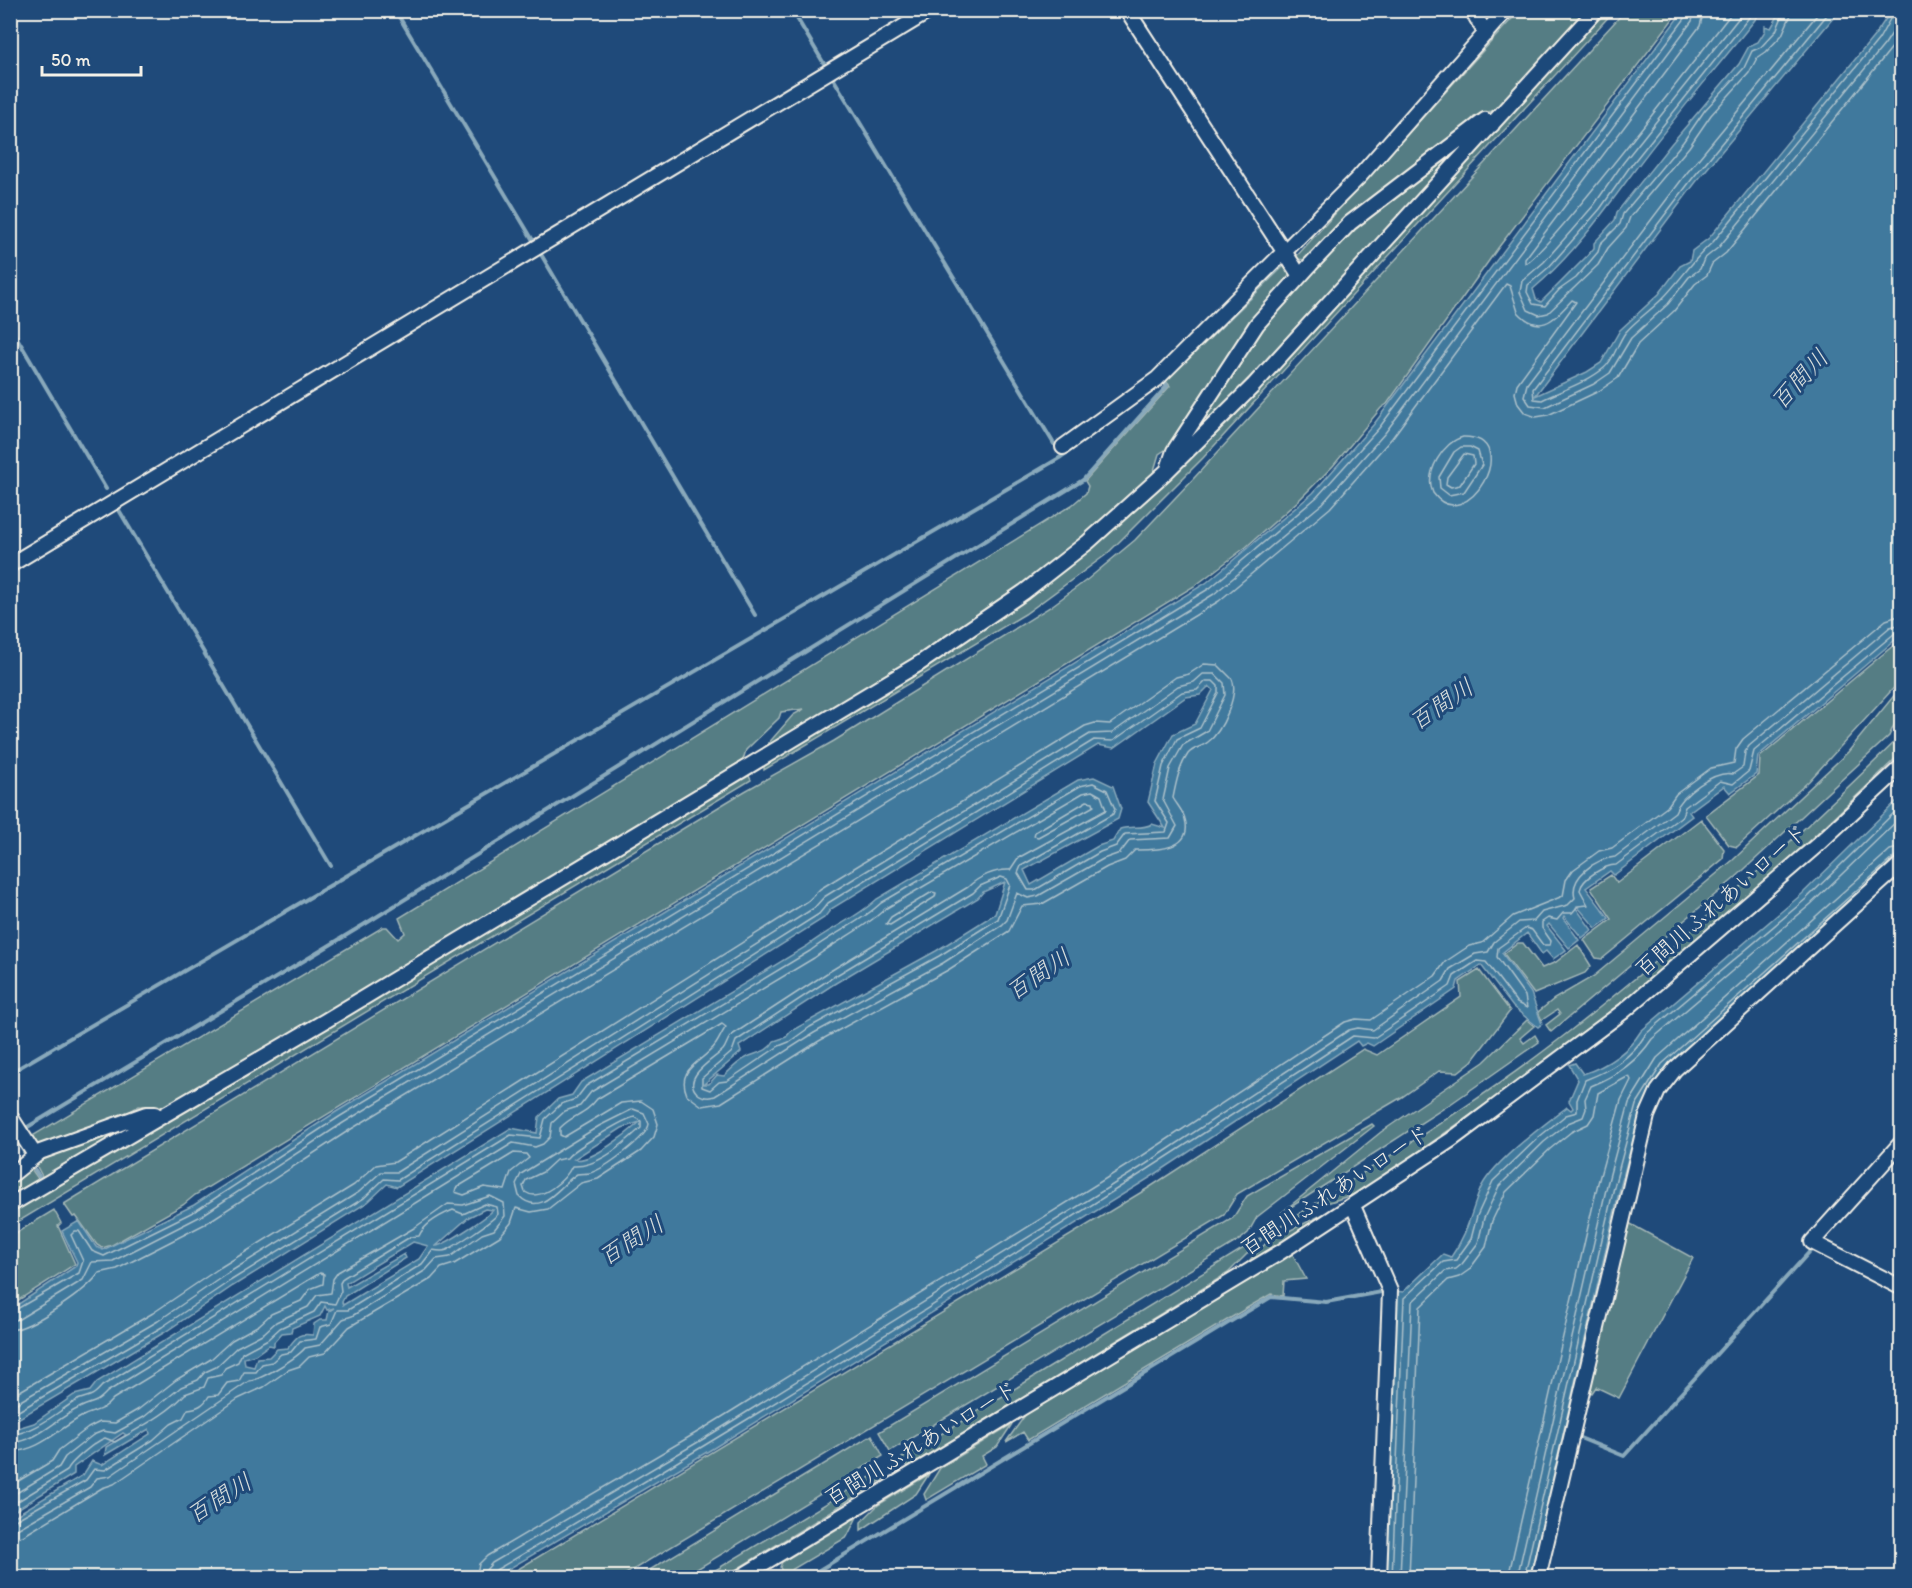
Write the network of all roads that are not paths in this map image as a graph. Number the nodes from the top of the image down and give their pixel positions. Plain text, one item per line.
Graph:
1 (931, 10) edge
2 (1126, 10) edge
3 (1472, 10) edge
4 (1506, 10) edge
5 (1596, 10) edge
6 (1486, 34) junction
7 (1492, 125) junction
8 (1288, 254) junction
9 (1300, 276) junction
10 (1063, 447) dead end
11 (1167, 471) junction
12 (10, 565) edge
13 (1902, 766) edge
14 (1902, 863) edge
15 (163, 1113) junction
16 (10, 1116) edge
17 (1902, 1142) edge
18 (35, 1155) junction
19 (10, 1176) edge
20 (10, 1205) edge
21 (1353, 1206) junction
22 (1902, 1288) edge
23 (739, 1578) edge
24 (1379, 1578) edge
25 (1538, 1578) edge

1 - 12 street
2 - 8 street
3 - 6 street
4 - 6 street
5 - 7 street
6 - 8 street
7 - 9 street
7 - 11 street
8 - 9 street
8 - 10 street
9 - 11 street
11 - 15 street
13 - 21 street, 百間川ふれあいロード
14 - 25 street
15 - 18 street
15 - 20 street
16 - 18 street
17 - 22 street
18 - 19 street
21 - 23 street, 百間川ふれあいロード
21 - 24 street

